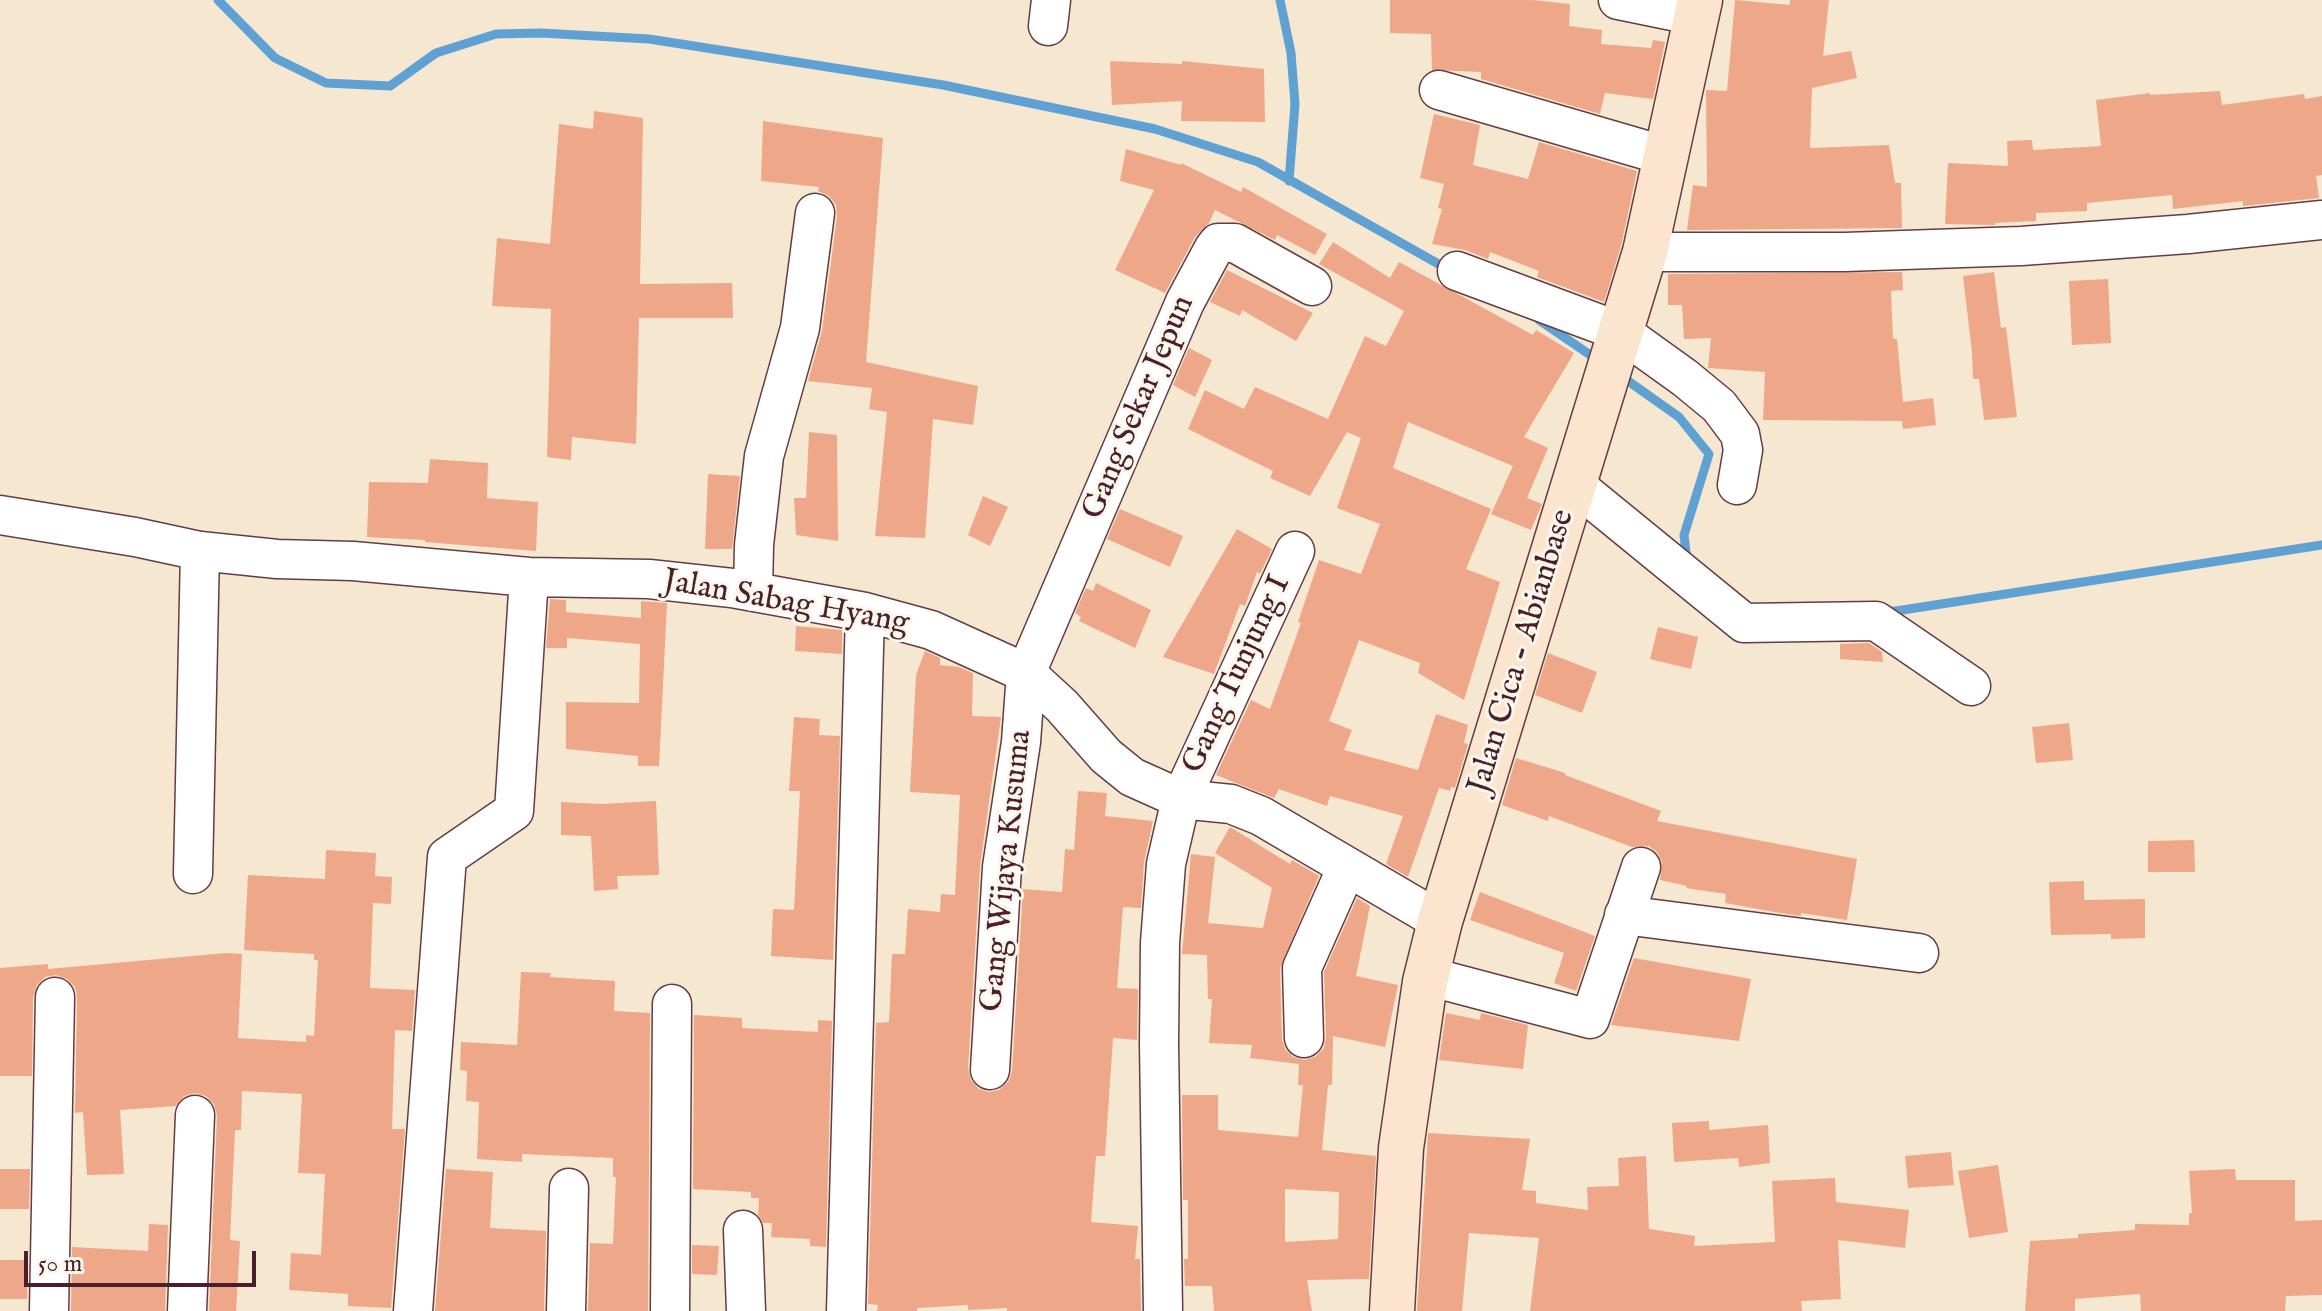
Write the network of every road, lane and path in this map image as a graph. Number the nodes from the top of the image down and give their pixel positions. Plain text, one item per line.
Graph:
1 (1618, 0) edge
2 (1698, 8) edge
3 (1439, 90) dead end
4 (1666, 156) junction
5 (815, 213) dead end
6 (2322, 220) edge
7 (1645, 252) junction
8 (1457, 271) dead end
9 (1312, 286) dead end
10 (1619, 339) junction
11 (1575, 485) junction
12 (1737, 485) dead end
13 (0, 515) edge
14 (200, 551) junction
15 (1295, 551) dead end
16 (529, 577) junction
17 (753, 592) junction
18 (865, 612) junction
19 (1026, 673) junction
20 (1971, 686) dead end
21 (1181, 799) junction
22 (1347, 867) junction
23 (1641, 867) dead end
24 (193, 874) dead end
25 (1624, 915) junction
26 (1440, 921) junction
27 (1919, 953) dead end
28 (1427, 976) junction
29 (55, 997) dead end
30 (672, 1004) dead end
31 (1304, 1038) dead end
32 (990, 1070) dead end
33 (195, 1115) dead end
34 (569, 1188) dead end
35 (743, 1230) dead end
36 (49, 1311) edge
37 (187, 1311) edge
38 (413, 1311) edge
39 (566, 1311) edge
40 (670, 1311) edge
41 (746, 1311) edge
42 (846, 1311) edge
43 (1163, 1311) edge
44 (1392, 1311) edge

1 - 2 street
2 - 4 street, Jalan Cica - Abianbase
3 - 4 street
4 - 7 street, Jalan Cica - Abianbase
5 - 17 street
6 - 7 street
7 - 10 street, Jalan Cica - Abianbase
8 - 10 street
9 - 19 street, Gang Sekar Jepun
10 - 11 street, Jalan Cica - Abianbase
10 - 12 street
11 - 20 street
11 - 26 street, Jalan Cica - Abianbase
13 - 14 street, Jalan Sabag Hyang
14 - 16 street, Jalan Sabag Hyang
14 - 24 street
15 - 21 street, Gang Tunjung I
16 - 17 street, Jalan Sabag Hyang
16 - 38 street
17 - 18 street, Jalan Sabag Hyang
18 - 19 street, Jalan Sabag Hyang
18 - 42 street
19 - 21 street, Jalan Sabag Hyang
19 - 32 street, Gang Wijaya Kusuma
21 - 22 street, Jalan Sabag Hyang
21 - 43 street, Gang Tunjung I
22 - 26 street, Jalan Sabag Hyang
22 - 31 street
23 - 25 street
25 - 27 street
25 - 28 street
26 - 28 street, Jalan Cica - Abianbase
28 - 44 street, Jalan Cica - Abianbase
29 - 36 street
30 - 40 street
33 - 37 street
34 - 39 street
35 - 41 street

